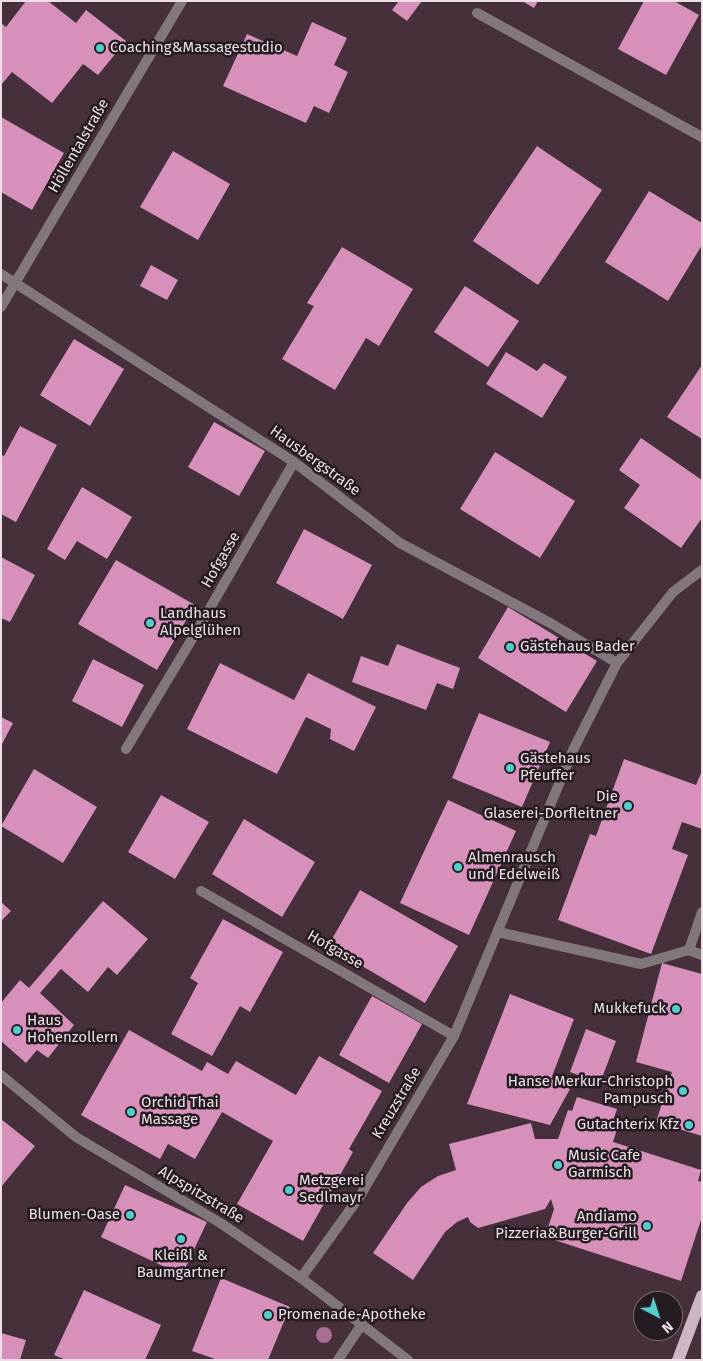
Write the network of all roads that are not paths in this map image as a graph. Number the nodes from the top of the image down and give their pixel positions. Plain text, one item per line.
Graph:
1 (182, 1) edge
2 (478, 12) dead end
3 (702, 137) edge
4 (1, 274) edge
5 (16, 284) junction
6 (1, 307) edge
7 (294, 462) junction
8 (702, 570) edge
9 (617, 662) junction
10 (126, 749) dead end
11 (201, 891) dead end
12 (702, 912) edge
13 (498, 932) junction
14 (689, 950) junction
15 (702, 955) edge
16 (454, 1036) junction
17 (1, 1075) edge
18 (301, 1278) junction
19 (702, 1296) edge
20 (362, 1324) junction
21 (338, 1360) edge
22 (408, 1360) edge
23 (678, 1360) edge

1 - 5 street, Höllentalstraße
2 - 3 street
4 - 5 street, Hausbergstraße
5 - 6 street, Höllentalstraße
5 - 7 street, Hausbergstraße
7 - 9 street, Hausbergstraße
7 - 10 street, Hofgasse
8 - 9 street, Kreuzstraße
9 - 13 street, Kreuzstraße
11 - 16 street, Hofgasse
12 - 14 street
13 - 14 street
13 - 16 street, Kreuzstraße
14 - 15 street
16 - 18 street, Kreuzstraße
17 - 18 street, Alpspitzstraße
18 - 20 street, Alpspitzstraße
19 - 23 main road
20 - 21 street
20 - 22 street, Alpspitzstraße

